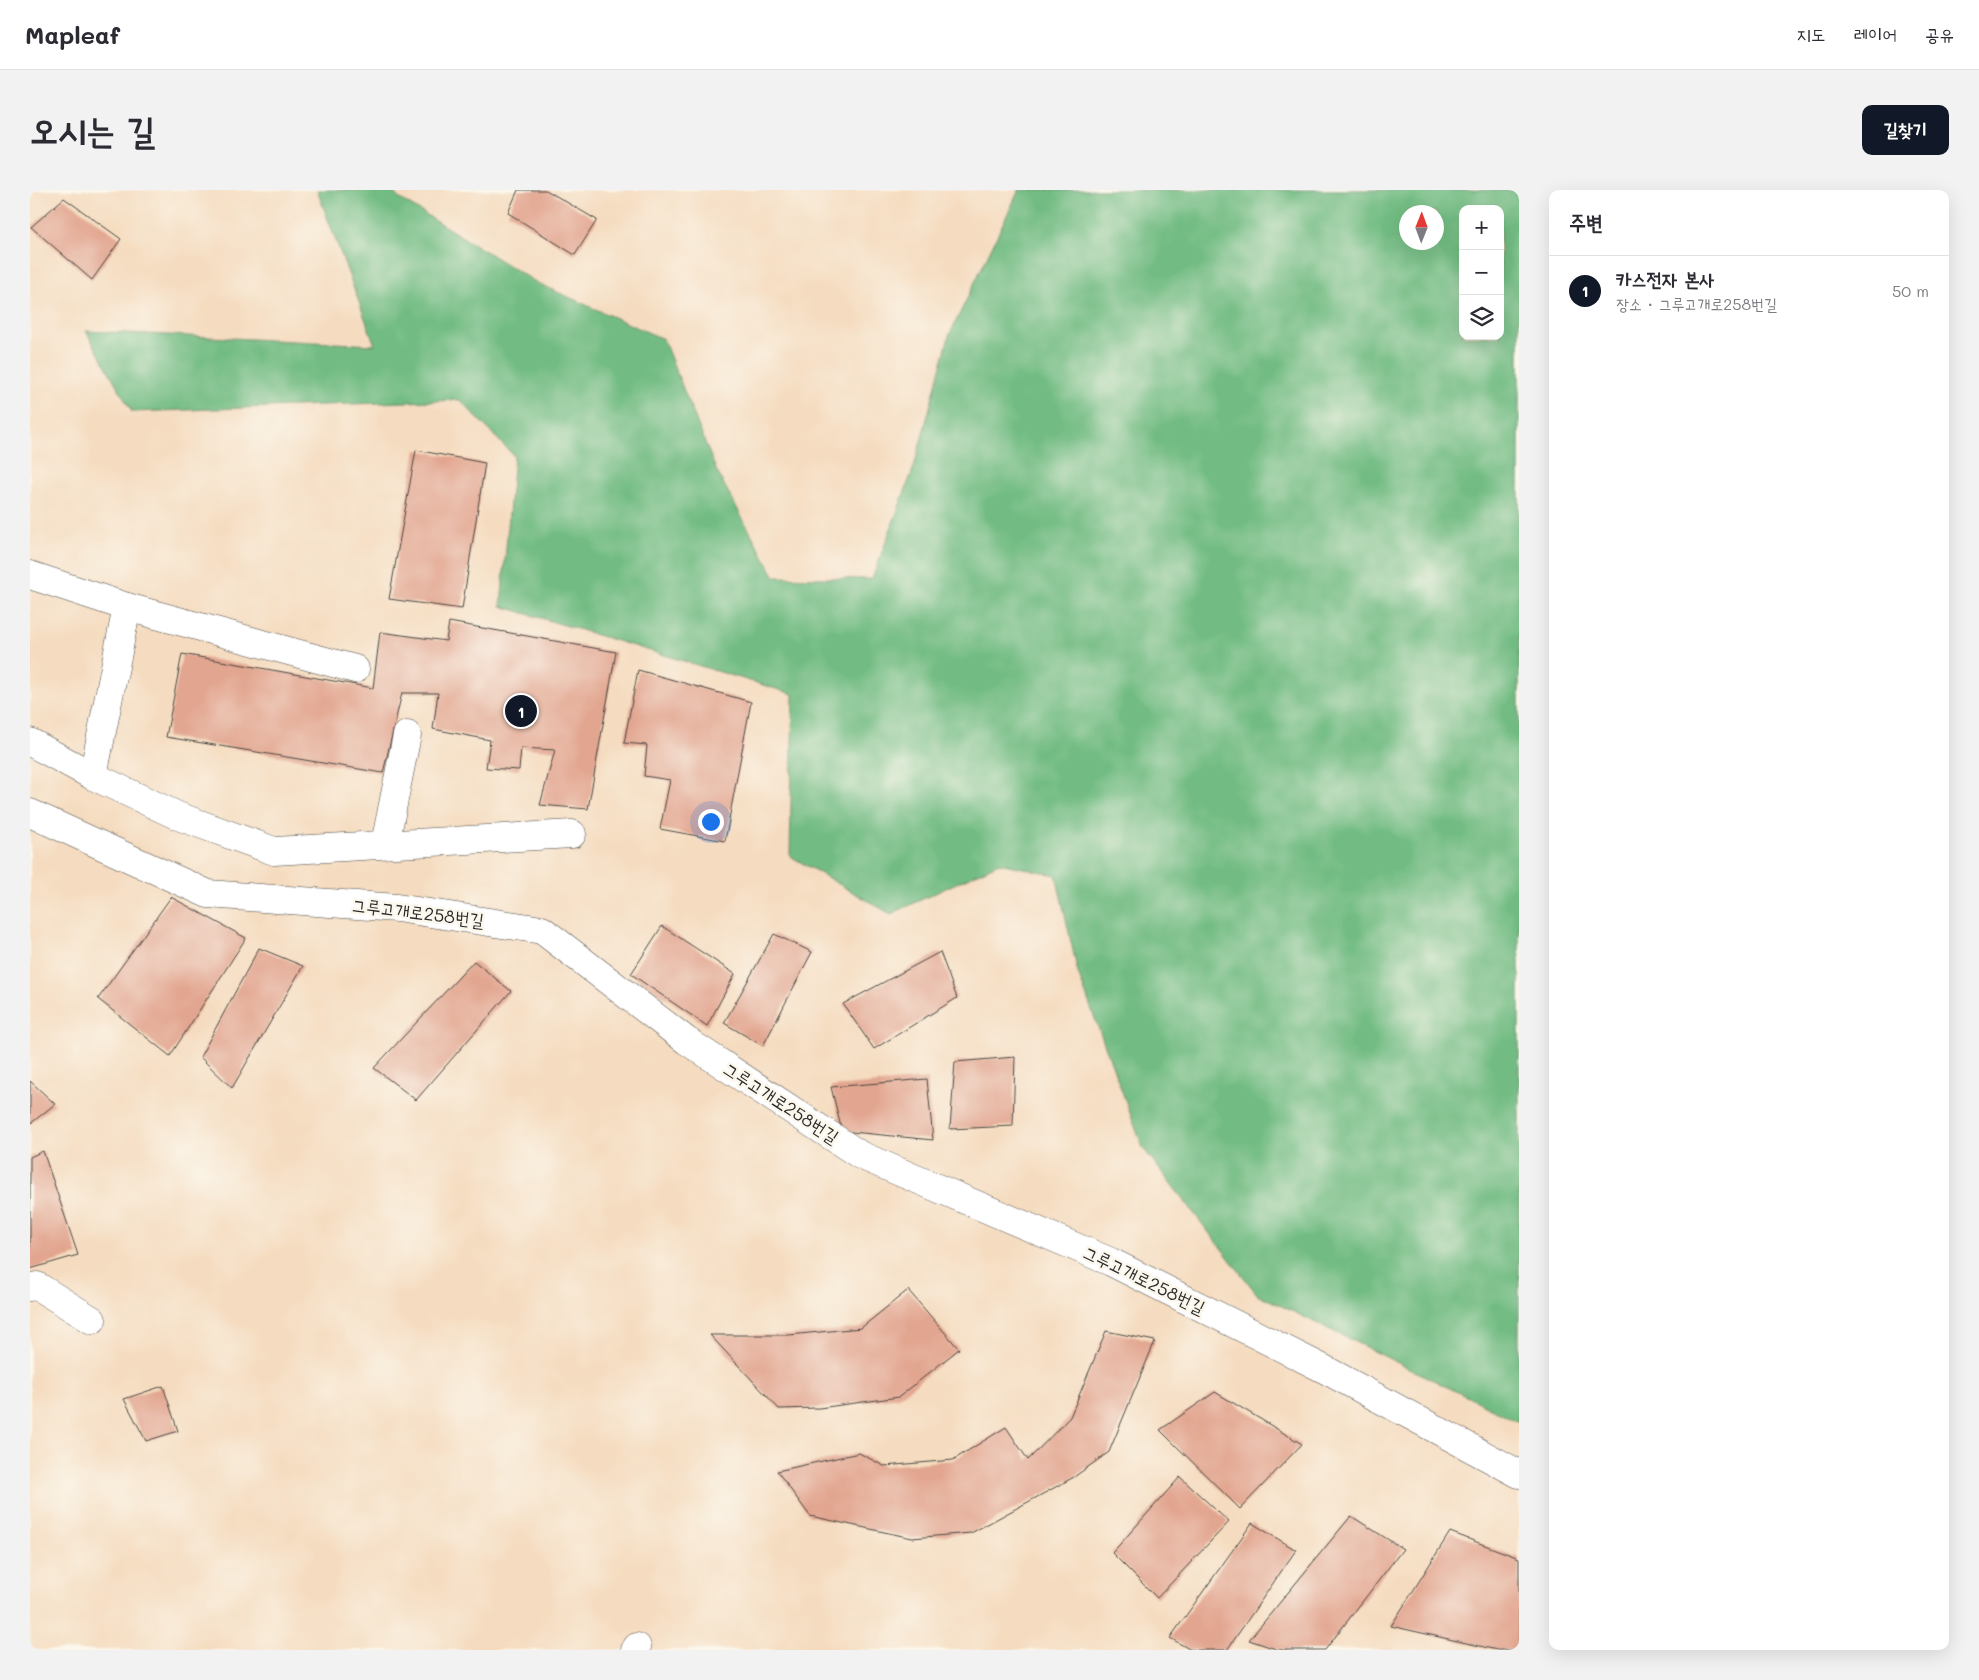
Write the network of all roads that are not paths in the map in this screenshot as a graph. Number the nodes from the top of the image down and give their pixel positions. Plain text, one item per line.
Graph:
1 (30, 575) edge
2 (127, 607) junction
3 (355, 669) dead end
4 (407, 736) dead end
5 (30, 742) edge
6 (93, 776) junction
7 (30, 813) edge
8 (572, 834) dead end
9 (385, 844) junction
10 (30, 1287) edge
11 (92, 1320) dead end
12 (1519, 1474) edge

1 - 2 street
2 - 3 street
2 - 6 street
4 - 9 street
5 - 6 street
6 - 9 street
7 - 12 street, 그루고개로258번길
8 - 9 street
10 - 11 street

